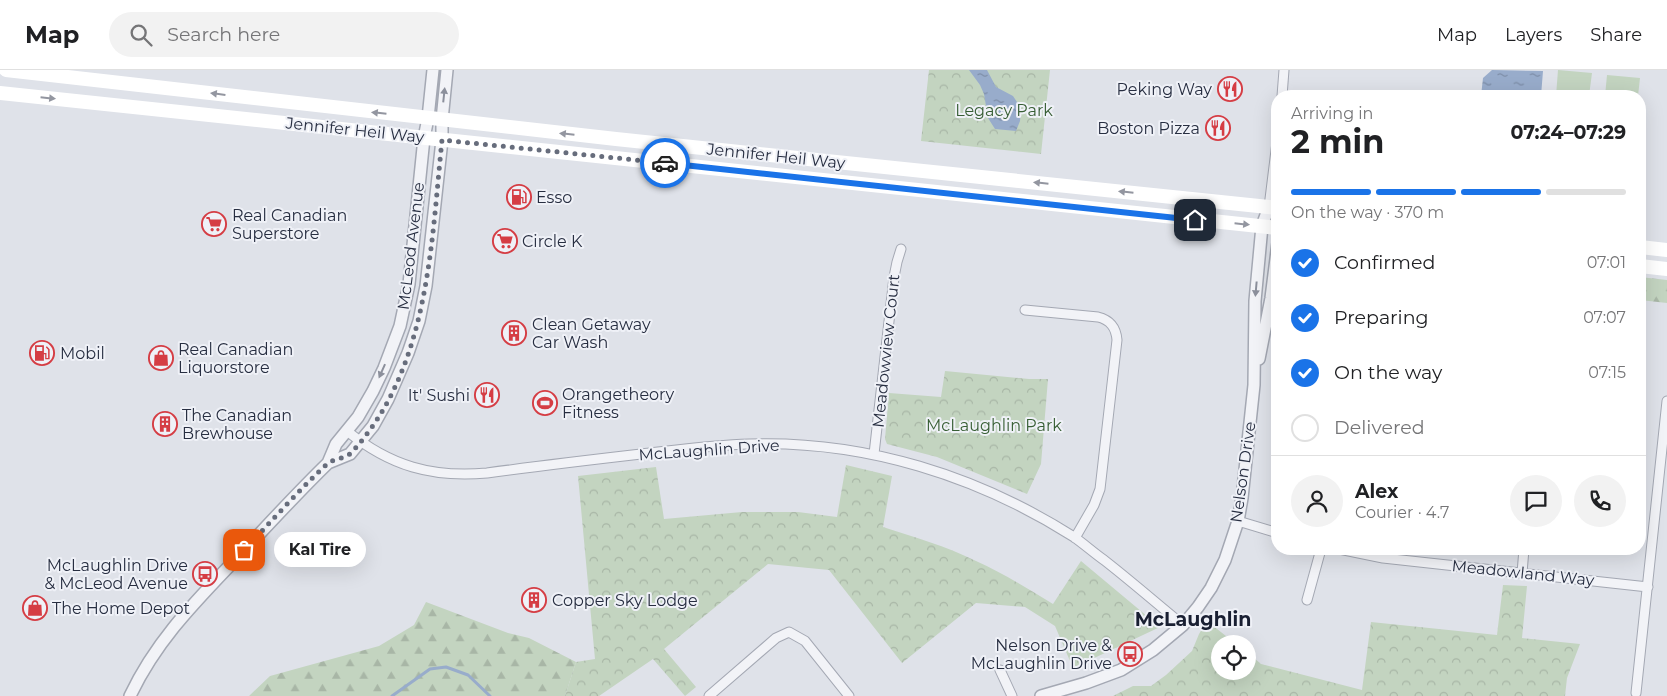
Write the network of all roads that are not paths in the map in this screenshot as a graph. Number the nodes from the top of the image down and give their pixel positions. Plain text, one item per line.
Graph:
1 (6, 70) edge
2 (433, 70) edge
3 (447, 70) edge
4 (1284, 70) edge
5 (1282, 90) edge
6 (0, 93) edge
7 (435, 119) junction
8 (424, 138) junction
9 (442, 140) junction
10 (1271, 208) edge
11 (1271, 212) edge
12 (1262, 226) junction
13 (1271, 226) edge
14 (1646, 248) edge
15 (901, 249) dead end
16 (1667, 250) edge
17 (1646, 267) edge
18 (1667, 269) edge
19 (1271, 298) edge
20 (1025, 310) dead end
21 (1254, 385) junction
22 (1667, 401) edge
23 (347, 431) junction
24 (360, 442) junction
25 (874, 454) junction
26 (328, 463) junction
27 (1238, 521) junction
28 (1271, 531) edge
29 (1075, 538) junction
30 (1320, 555) edge
31 (1390, 555) edge
32 (1524, 555) edge
33 (1522, 573) junction
34 (1648, 587) junction
35 (1307, 600) dead end
36 (1182, 625) junction
37 (1000, 670) dead end
38 (1636, 693) dead end
39 (130, 696) edge
40 (709, 696) edge
41 (849, 696) edge
42 (1012, 696) edge
43 (1041, 696) edge

7 -> 1 main road, Jennifer Heil Way
2 - 7 street, McLeod Avenue
7 -> 3 street, McLeod Avenue
4 - 5 street
6 -> 8 main road, Jennifer Heil Way
7 - 8 street, McLeod Avenue
7 - 9 street, McLeod Avenue
10 -> 7 main road, Jennifer Heil Way
8 - 9 main road, Jennifer Heil Way
8 -> 23 street, McLeod Avenue
9 -> 12 main road, Jennifer Heil Way
9 - 24 street, McLeod Avenue
11 - 12 street, Nelson Drive
12 - 13 main road, Jennifer Heil Way
12 -> 21 street, Nelson Drive
14 - 16 main road
15 - 25 street, Meadowview Court
17 - 18 main road
19 - 21 street, Nelson Drive
20 - 29 street
21 - 27 street, Nelson Drive
22 - 34 street
23 - 24 street, McLaughlin Drive
23 - 26 street, McLeod Avenue
24 - 25 street, McLaughlin Drive
24 - 26 street, McLeod Avenue
25 - 29 street, McLaughlin Drive
26 - 39 street, McLeod Avenue
27 - 28 street
27 - 36 street, Nelson Drive
29 - 36 street, McLaughlin Drive
30 - 35 street
31 - 33 street, Meadowland Way
32 - 33 street
33 - 34 street, Meadowland Way
34 - 38 street
36 - 43 street, Nelson Drive
37 - 42 street
40 - 41 street

